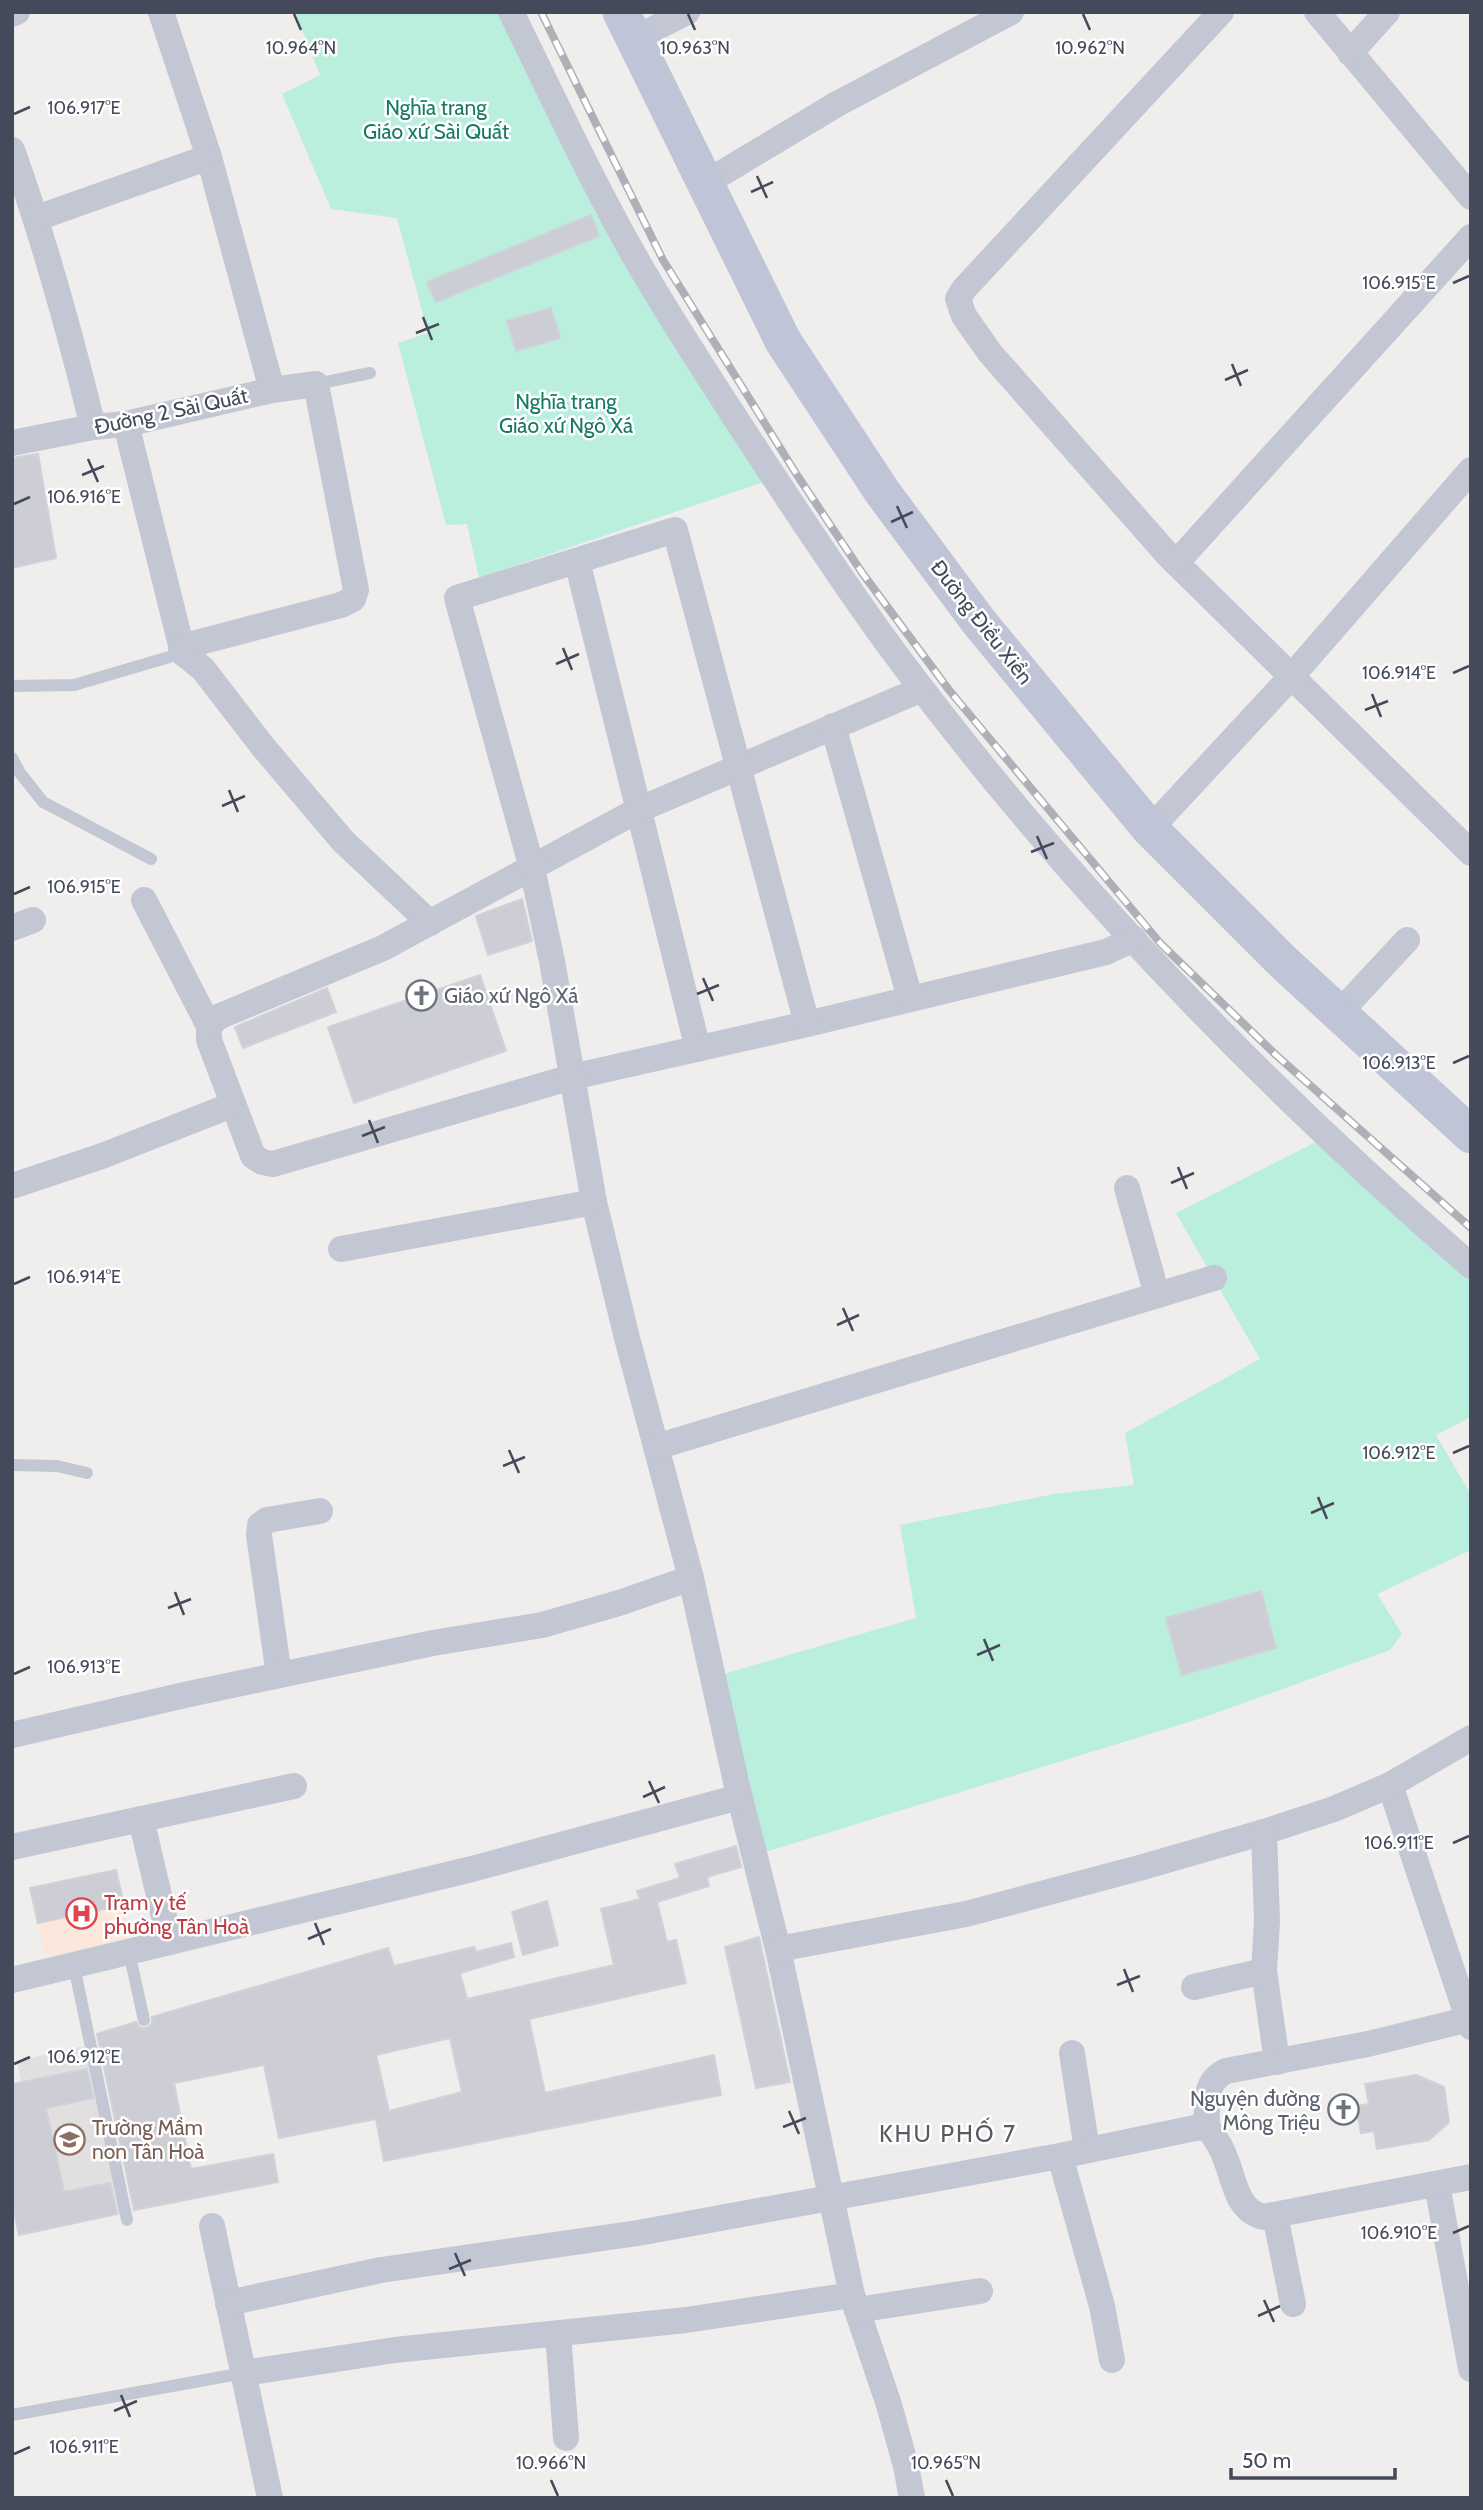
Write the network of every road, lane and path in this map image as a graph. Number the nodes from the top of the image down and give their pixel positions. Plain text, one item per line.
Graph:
1 (17, 12) edge
2 (161, 12) edge
3 (511, 12) edge
4 (687, 12) edge
5 (1011, 12) edge
6 (1221, 12) edge
7 (1317, 12) edge
8 (1387, 12) edge
9 (12, 14) edge
10 (628, 26) edge
11 (1350, 53) junction
12 (12, 150) edge
13 (209, 157) junction
14 (704, 184) junction
15 (1471, 197) edge
16 (37, 218) junction
17 (1471, 237) edge
18 (370, 373) dead end
19 (272, 390) junction
20 (317, 391) junction
21 (126, 424) junction
22 (93, 427) junction
23 (12, 443) edge
24 (1471, 470) edge
25 (577, 561) junction
26 (1176, 563) junction
27 (182, 650) junction
28 (1291, 677) junction
29 (12, 686) edge
30 (922, 689) junction
31 (833, 726) junction
32 (12, 758) edge
33 (738, 766) junction
34 (638, 810) junction
35 (1150, 829) junction
36 (1466, 840) edge
37 (151, 859) dead end
38 (532, 868) junction
39 (144, 900) dead end
40 (430, 923) junction
41 (1134, 939) junction
42 (1407, 940) dead end
43 (910, 998) junction
44 (1338, 1014) junction
45 (807, 1024) junction
46 (209, 1026) junction
47 (698, 1049) junction
48 (572, 1077) junction
49 (232, 1105) junction
50 (1471, 1135) edge
51 (12, 1186) edge
52 (1126, 1188) dead end
53 (594, 1202) junction
54 (341, 1249) dead end
55 (1471, 1266) edge
56 (1214, 1278) dead end
57 (1157, 1295) junction
58 (656, 1447) junction
59 (12, 1465) edge
60 (87, 1473) dead end
61 (320, 1511) dead end
62 (691, 1578) junction
63 (279, 1675) junction
64 (12, 1735) edge
65 (1471, 1738) edge
66 (1390, 1785) junction
67 (294, 1786) dead end
68 (739, 1797) junction
69 (141, 1819) junction
70 (1264, 1832) junction
71 (12, 1847) edge
72 (170, 1942) junction
73 (778, 1949) junction
74 (129, 1952) junction
75 (74, 1966) junction
76 (1264, 1971) junction
77 (12, 1980) edge
78 (1194, 1987) dead end
79 (144, 2020) dead end
80 (1470, 2023) edge
81 (1072, 2053) dead end
82 (1277, 2062) junction
83 (1207, 2127) junction
84 (1087, 2150) junction
85 (1060, 2156) junction
86 (1471, 2177) edge
87 (1437, 2185) junction
88 (830, 2196) junction
89 (1275, 2215) junction
90 (127, 2220) dead end
91 (212, 2226) dead end
92 (980, 2291) dead end
93 (228, 2302) junction
94 (854, 2303) junction
95 (1293, 2304) dead end
96 (558, 2334) junction
97 (1112, 2360) dead end
98 (1471, 2369) edge
99 (244, 2373) junction
100 (12, 2415) edge
101 (566, 2438) dead end
102 (270, 2498) edge
103 (912, 2498) edge

1 - 9 street
2 - 13 street
3 - 30 street
4 - 10 street
5 - 14 street
6 - 26 street
7 - 11 street
8 - 11 street
10 - 14 street, Đường Điều Xiển
11 - 15 street
12 - 16 street
13 - 16 street
13 - 19 street
14 - 35 street, Đường Điều Xiển
16 - 22 street
17 - 26 street
18 - 20 lane
19 - 20 street, Đường 2 Sài Quất
19 - 21 street, Đường 2 Sài Quất
20 - 27 street
21 - 22 street, Đường 2 Sài Quất
21 - 27 street
22 - 23 street, Đường 2 Sài Quất
24 - 28 street
25 - 33 street
25 - 34 street
25 - 38 street
26 - 28 street
27 - 29 lane
27 - 40 street
28 - 35 street
28 - 36 street
30 - 31 street
30 - 41 street
31 - 33 street
31 - 43 street
32 - 37 lane
33 - 34 street
33 - 45 street
34 - 38 street
34 - 47 street
35 - 44 street, Đường Điều Xiển
38 - 40 street
38 - 48 street
39 - 46 street
40 - 46 street
41 - 43 street
41 - 55 street
42 - 44 street
43 - 45 street
44 - 50 street, Đường Điều Xiển
45 - 47 street
46 - 49 street
47 - 48 street
48 - 49 street
48 - 53 street
49 - 51 street
52 - 57 street
53 - 54 street
53 - 58 street
56 - 57 street
57 - 58 street
58 - 62 street
59 - 60 lane
61 - 63 street
62 - 63 street
62 - 68 street
63 - 64 street
65 - 66 street
66 - 70 street
66 - 80 street
67 - 69 street
68 - 72 street
68 - 73 street
69 - 71 street
69 - 72 street
70 - 73 street
70 - 76 street
72 - 74 street
73 - 88 street
74 - 75 street
74 - 79 lane
75 - 77 street
75 - 90 lane
76 - 78 street
76 - 82 street
80 - 82 street
81 - 84 street
82 - 83 street
83 - 84 street
83 - 89 street
84 - 85 street
85 - 88 street
85 - 97 street
86 - 87 street
87 - 89 street
87 - 98 street
88 - 93 street
88 - 94 street
89 - 95 street
91 - 93 street
92 - 94 street
93 - 99 street
94 - 96 street
94 - 103 street
96 - 99 street
96 - 101 street
99 - 100 lane
99 - 102 street

